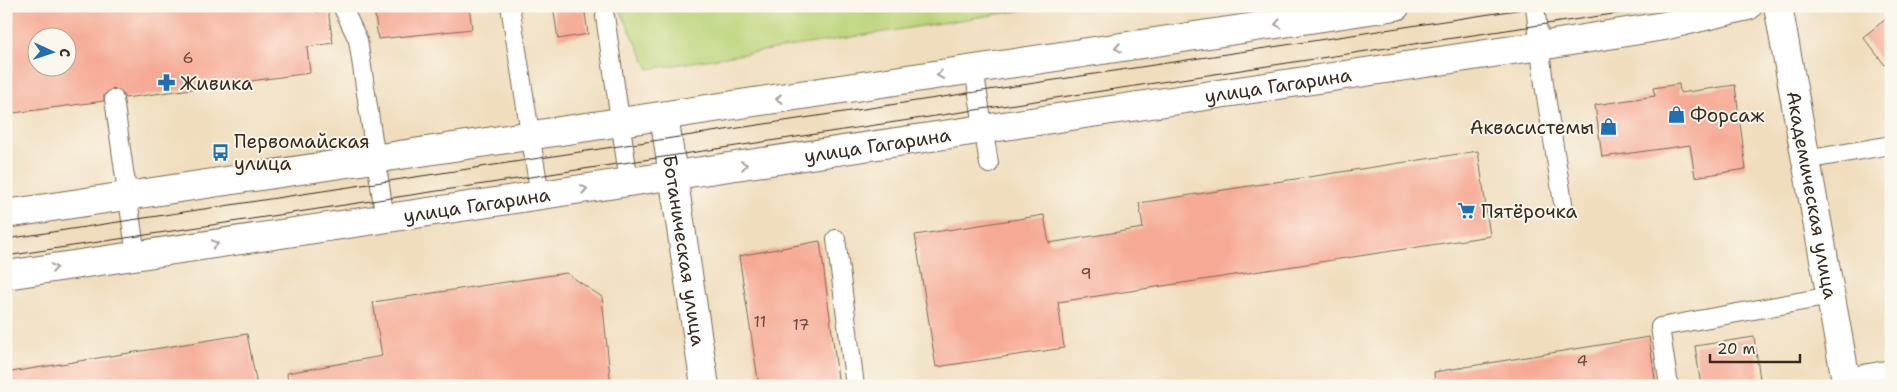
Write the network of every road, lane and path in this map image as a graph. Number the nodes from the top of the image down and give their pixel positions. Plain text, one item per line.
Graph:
1 (342, 6) edge
2 (510, 6) edge
3 (1396, 6) edge
4 (1535, 6) edge
5 (1748, 6) edge
6 (1778, 6) edge
7 (604, 16) dead end
8 (1540, 46) junction
9 (974, 69) junction
10 (114, 100) dead end
11 (664, 116) junction
12 (620, 122) junction
13 (983, 129) junction
14 (531, 136) junction
15 (1891, 145) edge
16 (376, 159) junction
17 (1805, 160) junction
18 (989, 164) dead end
19 (673, 176) junction
20 (630, 182) junction
21 (128, 196) junction
22 (540, 196) junction
23 (1564, 209) dead end
24 (6, 214) edge
25 (385, 219) junction
26 (836, 238) dead end
27 (136, 256) junction
28 (6, 275) edge
29 (1831, 296) junction
30 (1891, 369) edge
31 (1846, 381) edge
32 (704, 386) edge
33 (855, 386) edge
34 (1670, 386) edge

1 - 16 lane
2 - 14 lane
3 -> 9 main road
4 - 8 lane
5 - 8 main road, улица Гагарина
6 - 17 main road, Академическая улица
7 - 12 lane
8 - 13 main road, улица Гагарина
8 - 23 lane
9 -> 11 main road
9 - 13 lane
10 - 21 lane
11 - 12 main road
11 - 19 main road, Ботаническая улица
12 - 14 main road
12 - 20 lane
13 - 18 lane
19 -> 13 main road, улица Гагарина
14 - 16 main road
14 - 22 lane
15 - 17 lane
16 - 21 main road
16 - 25 lane
17 - 29 main road, Академическая улица
19 - 20 main road, улица Гагарина
19 - 32 main road, Ботаническая улица
22 -> 20 main road, улица Гагарина
21 - 24 main road
21 - 27 lane
22 - 25 main road, улица Гагарина
27 -> 25 main road, улица Гагарина
26 - 33 lane
28 -> 27 main road, улица Гагарина
29 - 31 main road, Академическая улица
29 - 34 lane
30 - 31 lane

